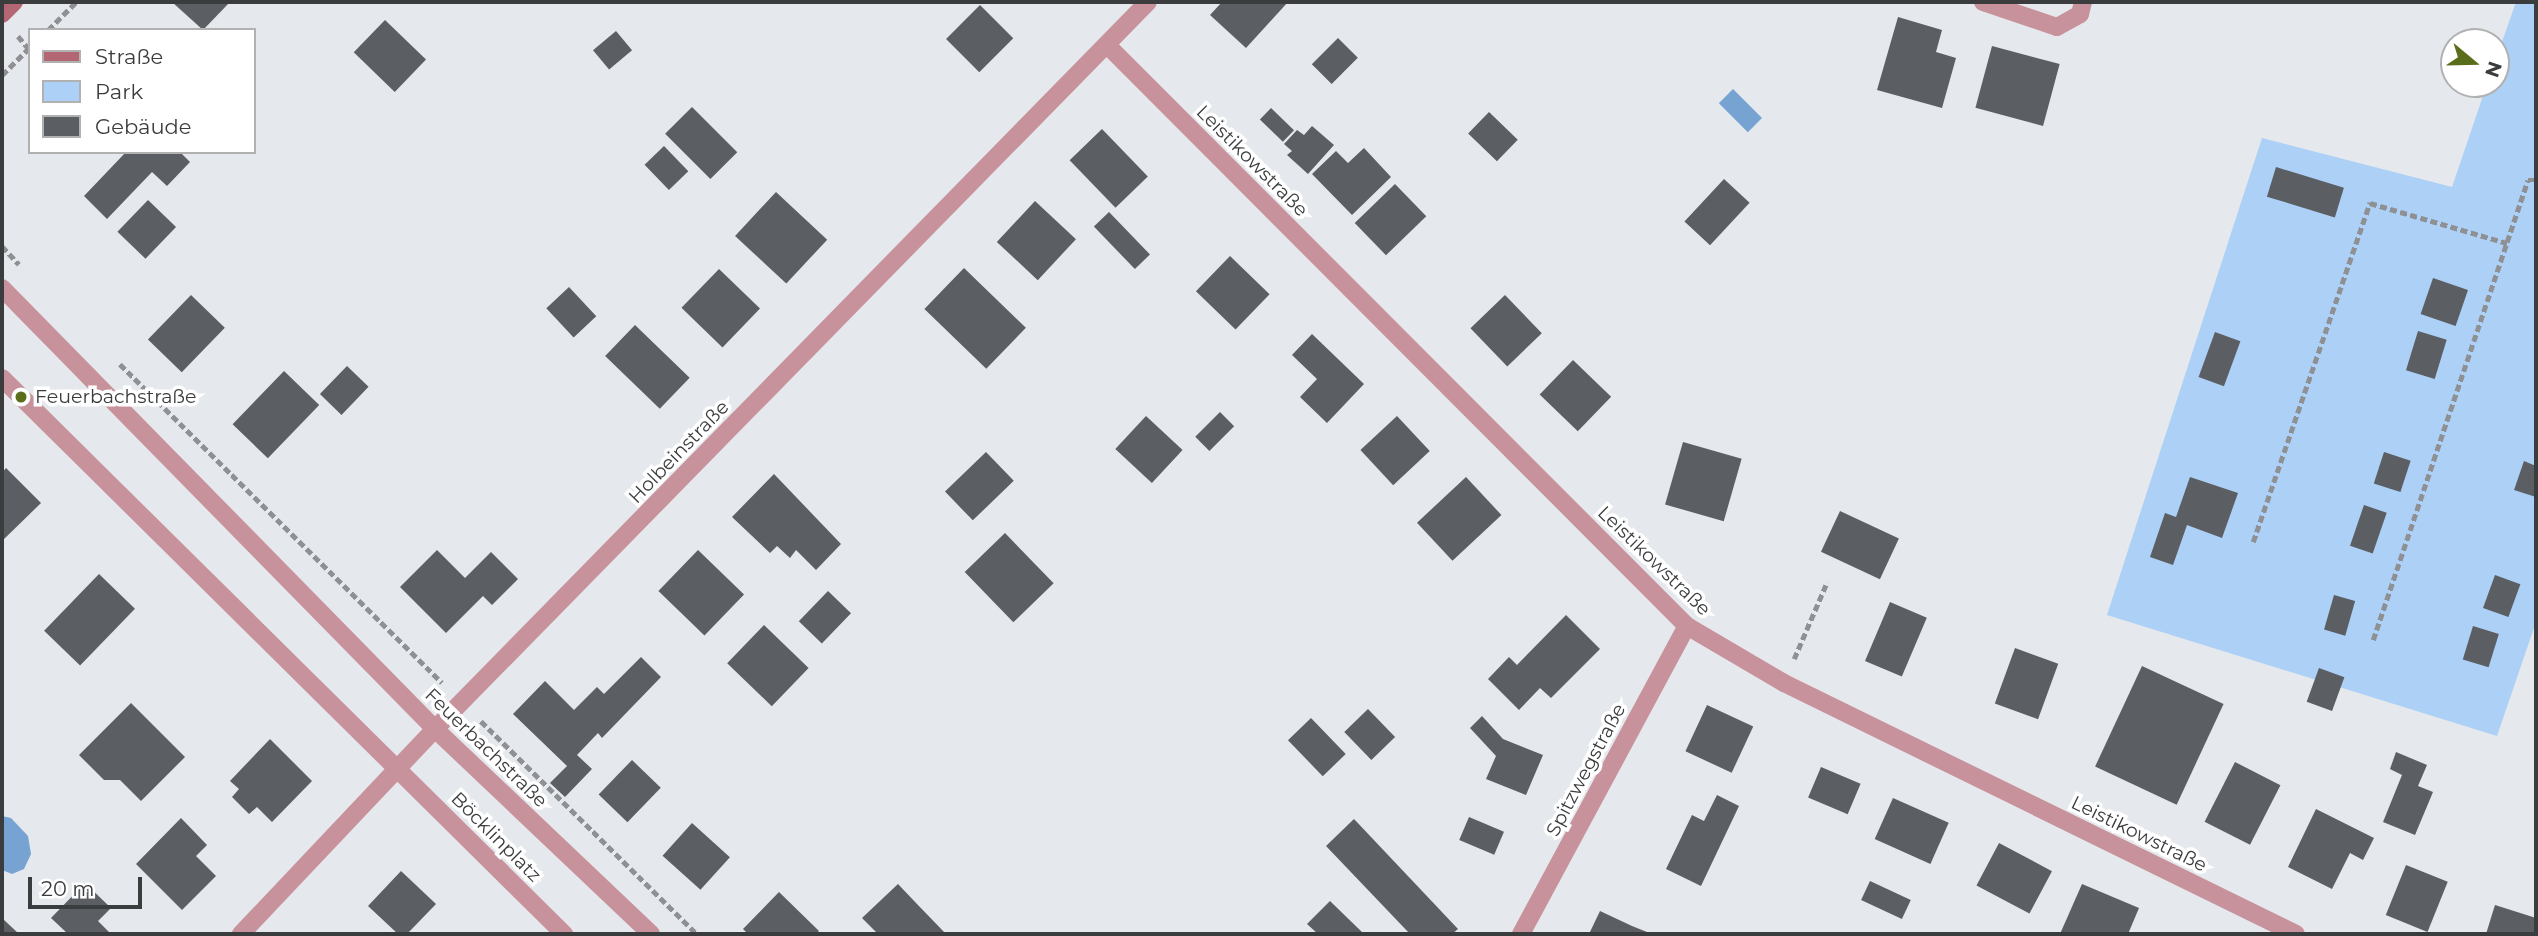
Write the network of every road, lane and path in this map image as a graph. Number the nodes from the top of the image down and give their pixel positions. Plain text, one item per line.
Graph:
1 (14, 2) edge
2 (76, 2) edge
3 (1148, 2) edge
4 (1983, 2) edge
5 (2083, 2) edge
6 (2, 14) edge
7 (50, 28) edge
8 (13, 30) dead end
9 (1107, 45) junction
10 (28, 47) edge
11 (28, 49) edge
12 (2, 75) edge
13 (2536, 180) edge
14 (2507, 243) junction
15 (2, 246) edge
16 (22, 266) dead end
17 (2, 289) edge
18 (110, 354) dead end
19 (2, 378) edge
20 (2253, 542) dead end
21 (1827, 582) dead end
22 (1687, 626) junction
23 (2373, 640) dead end
24 (1784, 683) junction
25 (463, 703) junction
26 (435, 729) junction
27 (398, 770) junction
28 (241, 934) edge
29 (564, 934) edge
30 (651, 934) edge
31 (696, 934) edge
32 (1521, 934) edge
33 (2296, 934) edge

1 - 6 main road
2 - 7 path
3 - 9 street, Holbeinstraße
4 - 5 street
8 - 10 path
9 - 22 street, Leistikowstraße
9 - 25 street, Holbeinstraße
11 - 12 path
13 - 14 path
14 - 20 path
14 - 23 path
15 - 16 path
17 - 26 street, Feuerbachstraße
18 - 25 path
19 - 27 street
21 - 24 path
22 - 24 street, Leistikowstraße
22 - 32 street, Spitzwegstraße
24 - 33 street, Leistikowstraße
25 - 26 street, Holbeinstraße
25 - 31 path
26 - 27 street, Holbeinstraße
26 - 30 street, Feuerbachstraße
27 - 28 street, Holbeinstraße
27 - 29 street, Böcklinplatz

